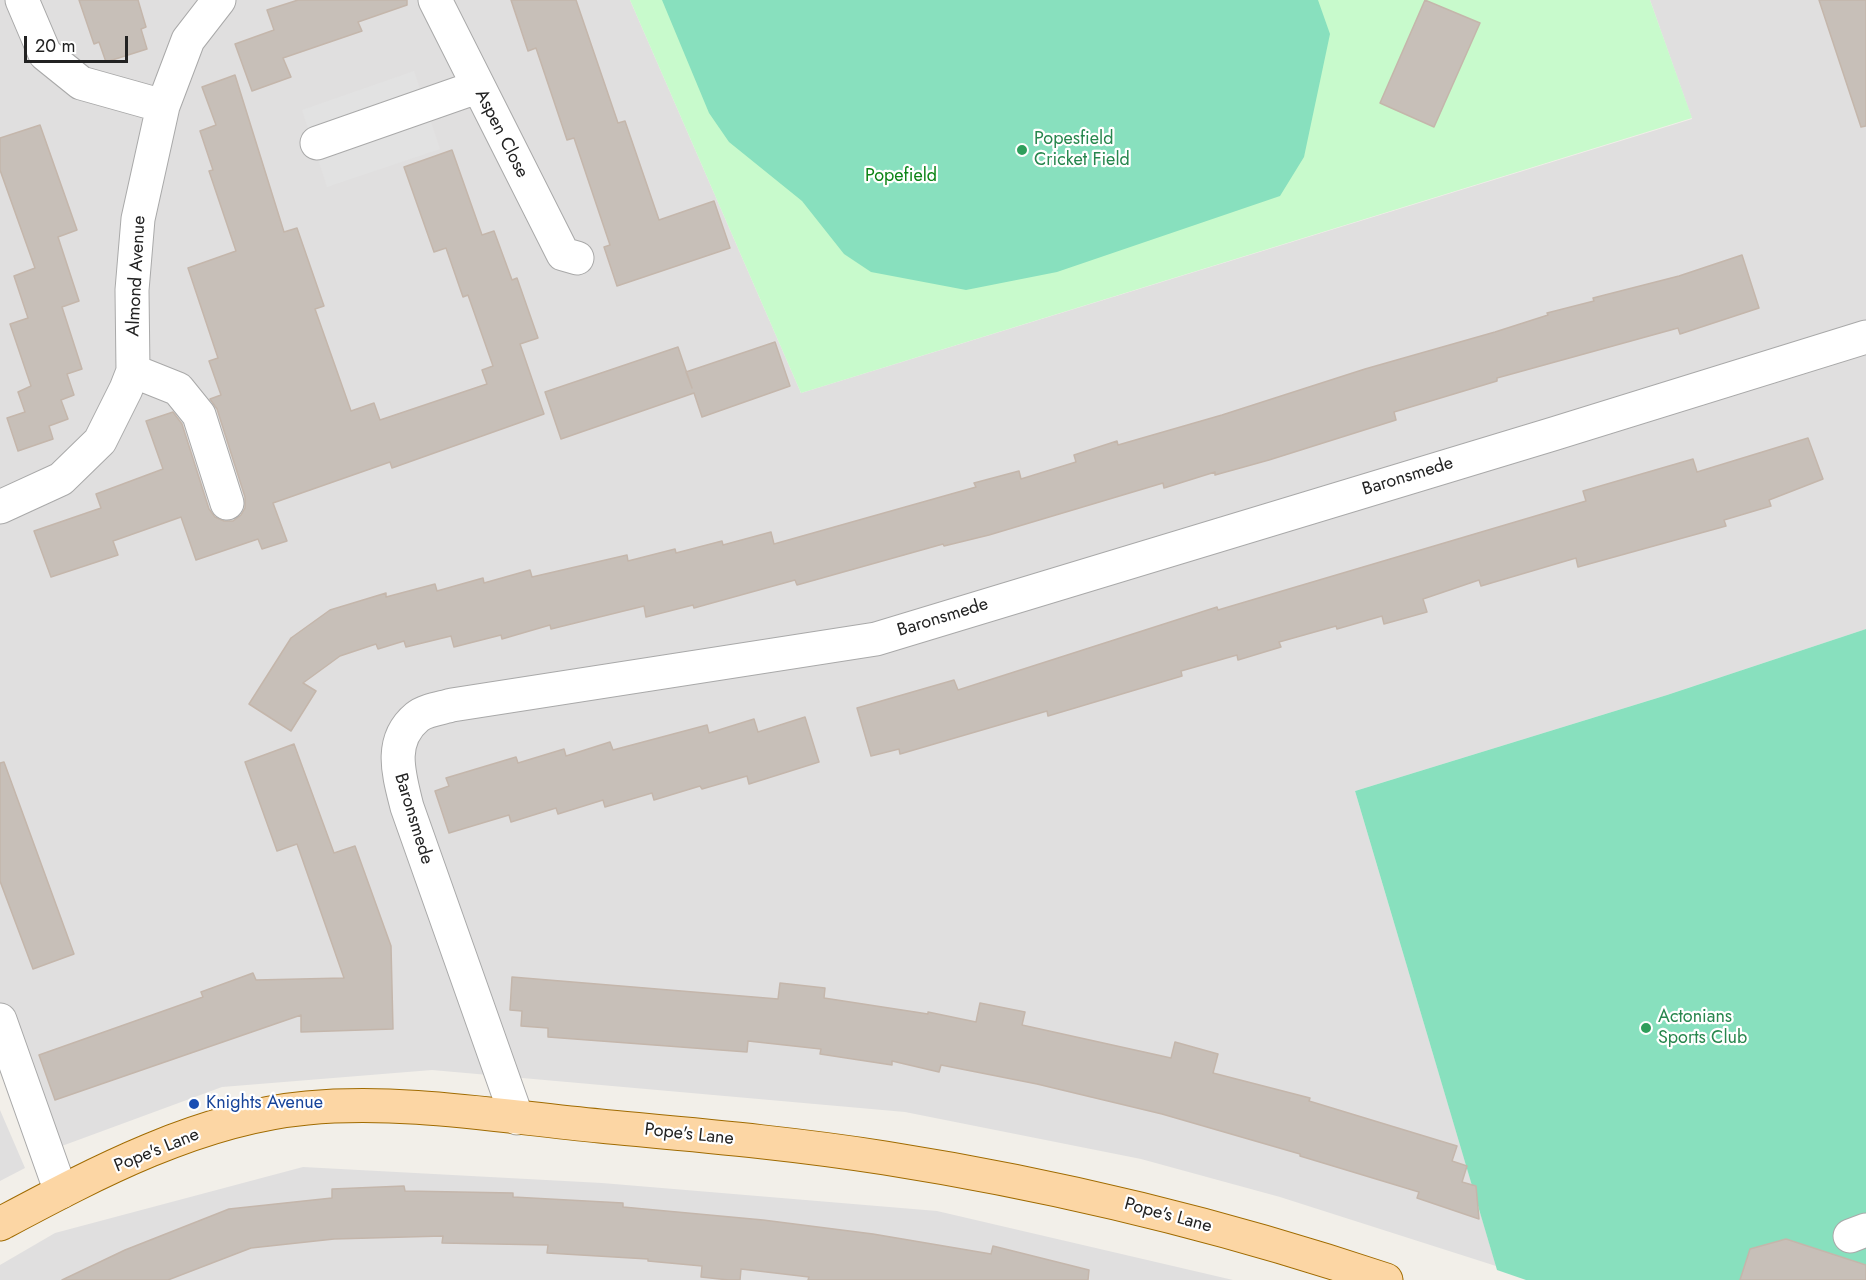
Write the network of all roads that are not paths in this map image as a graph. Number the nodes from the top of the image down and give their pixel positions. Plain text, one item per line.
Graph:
1 (22, 0) edge
2 (219, 0) edge
3 (435, 0) edge
4 (477, 87) junction
5 (163, 106) junction
6 (317, 143) dead end
7 (577, 258) dead end
8 (1866, 337) edge
9 (133, 371) junction
10 (227, 504) dead end
11 (0, 507) edge
12 (0, 1020) edge
13 (517, 1118) junction
14 (61, 1192) junction
15 (0, 1224) edge
16 (1386, 1280) edge

1 - 5 street
2 - 5 street, Almond Avenue
3 - 4 street, Aspen Close
4 - 6 street
4 - 7 street, Aspen Close
5 - 9 street, Almond Avenue
8 - 13 street, Baronsmede
9 - 10 street
9 - 11 street, Almond Avenue
12 - 14 street
13 - 14 main road, Pope's Lane
13 - 16 main road, Pope's Lane
14 - 15 main road, Pope's Lane

